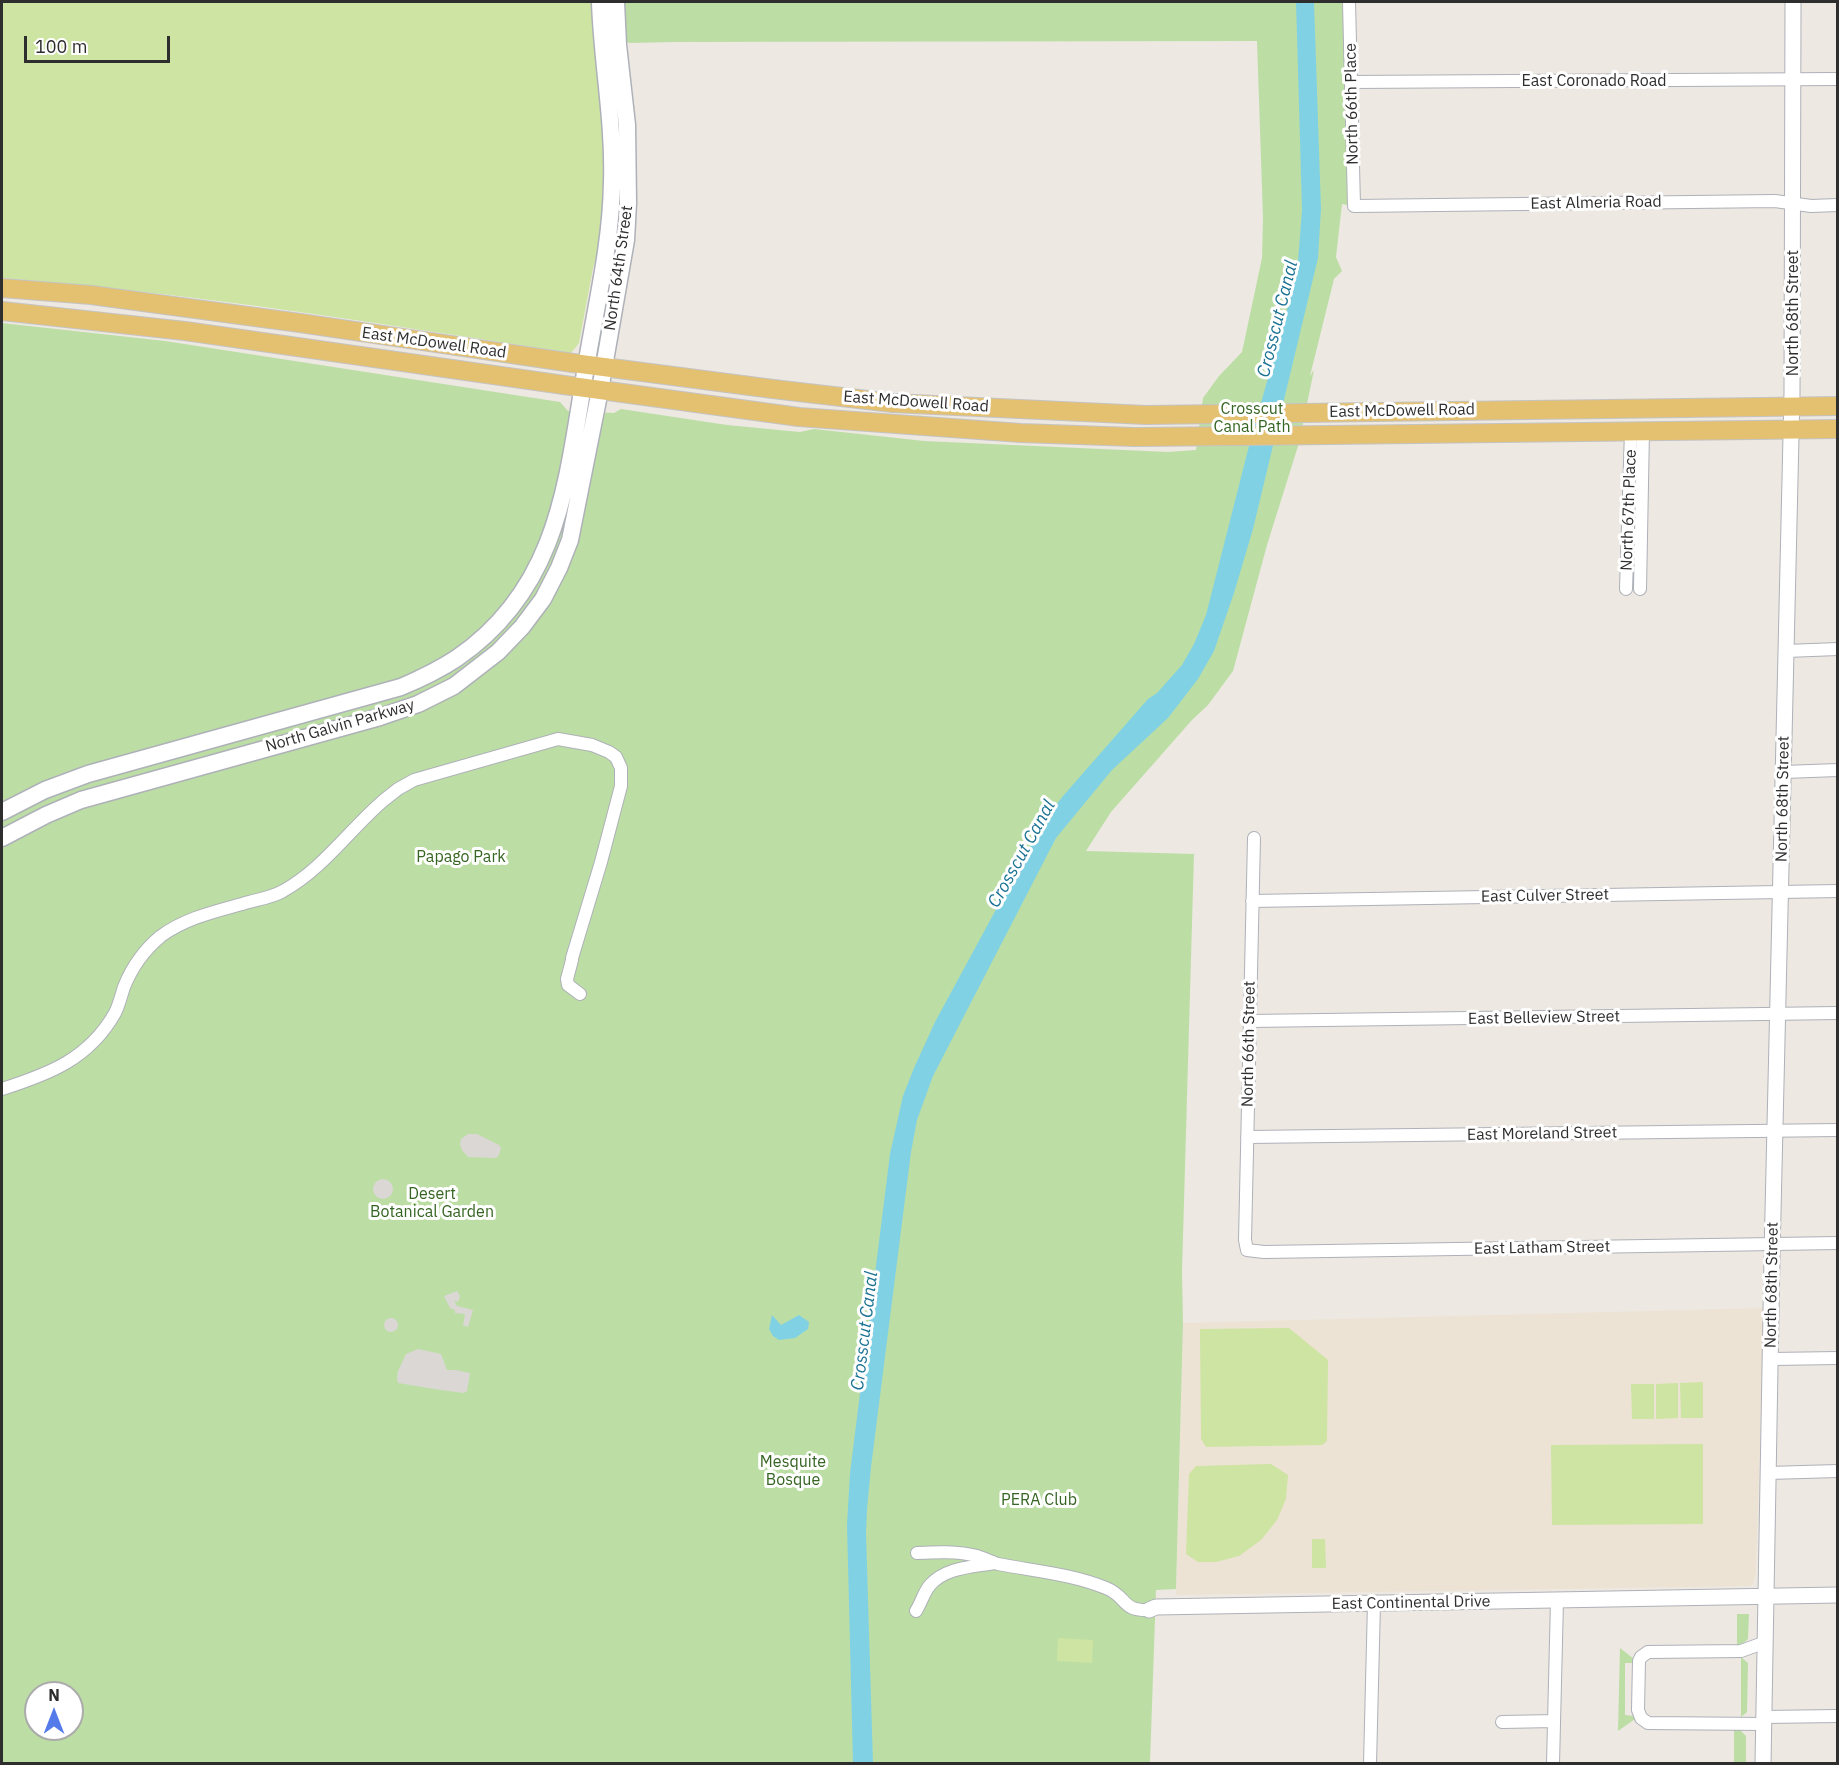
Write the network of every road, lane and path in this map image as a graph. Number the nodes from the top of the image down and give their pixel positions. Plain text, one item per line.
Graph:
1 (600, 2) edge
2 (616, 2) edge
3 (1349, 2) edge
4 (1793, 2) edge
5 (1838, 79) edge
6 (1793, 80) junction
7 (1351, 82) junction
8 (620, 140) junction
9 (1794, 203) junction
10 (1838, 205) edge
11 (1354, 206) joint
12 (2, 288) edge
13 (2, 311) edge
14 (595, 365) junction
15 (591, 389) junction
16 (949, 406) junction
17 (1838, 406) edge
18 (1792, 407) junction
19 (1606, 409) junction
20 (839, 420) junction
21 (1791, 429) junction
22 (1838, 429) edge
23 (1637, 431) junction
24 (1607, 432) junction
25 (1044, 434) junction
26 (1626, 589) dead end
27 (1640, 589) dead end
28 (1838, 650) edge
29 (1786, 651) junction
30 (1838, 770) edge
31 (1784, 772) junction
32 (2, 812) edge
33 (2, 838) edge
34 (1254, 838) dead end
35 (1838, 891) edge
36 (1782, 893) junction
37 (1252, 900) junction
38 (580, 994) dead end
39 (1838, 1013) edge
40 (1778, 1015) junction
41 (1250, 1021) junction
42 (2, 1089) edge
43 (1838, 1130) edge
44 (1775, 1131) junction
45 (1247, 1137) junction
46 (1838, 1243) edge
47 (1773, 1245) junction
48 (1247, 1250) joint
49 (1838, 1358) edge
50 (1771, 1359) junction
51 (1838, 1471) edge
52 (1768, 1473) junction
53 (917, 1553) dead end
54 (995, 1563) junction
55 (1838, 1595) edge
56 (1767, 1596) junction
57 (1557, 1600) junction
58 (1374, 1604) junction
59 (1149, 1610) joint
60 (916, 1611) dead end
61 (1766, 1641) junction
62 (1741, 1651) junction
63 (1766, 1664) junction
64 (1838, 1716) edge
65 (1554, 1721) junction
66 (1764, 1721) junction
67 (1502, 1722) dead end
68 (1370, 1764) edge
69 (1553, 1764) edge
70 (1763, 1764) edge

1 - 8 main road, North 64th Street
2 - 8 main road, North 64th Street
3 - 7 street, North 66th Place
4 - 6 street, North 68th Street
5 - 6 street, East Coronado Road
6 - 7 street, East Coronado Road
6 - 9 street, North 68th Street
7 - 11 street, North 66th Place
8 - 14 main road, North 64th Street
9 - 10 street, East Almeria Road
9 - 11 street, East Almeria Road
9 - 18 street, North 68th Street
12 - 14 main road, East McDowell Road
13 - 15 main road, East McDowell Road
14 - 15 main road, North 64th Street
14 - 16 main road, East McDowell Road
15 - 20 main road, East McDowell Road
15 - 32 main road, North Galvin Parkway
15 - 33 main road, North Galvin Parkway
16 - 19 main road, East McDowell Road
16 - 20 main road
16 - 25 main road
17 - 18 main road, East McDowell Road
18 - 19 main road, East McDowell Road
18 - 21 street, North 68th Street
19 - 24 main road
20 - 25 main road, East McDowell Road
21 - 22 main road, East McDowell Road
21 - 23 main road, East McDowell Road
21 - 29 street, North 68th Street
23 - 24 main road, East McDowell Road
23 - 26 street, North 67th Place
23 - 27 street, North 67th Place
24 - 25 main road, East McDowell Road
28 - 29 street
29 - 31 street, North 68th Street
30 - 31 street
31 - 36 street, North 68th Street
34 - 37 street, North 66th Street
35 - 36 street, East Culver Street
36 - 37 street, East Culver Street
36 - 40 street, North 68th Street
37 - 41 street, North 66th Street
38 - 42 street
39 - 40 street, East Belleview Street
40 - 41 street, East Belleview Street
40 - 44 street, North 68th Street
41 - 45 street, North 66th Street
43 - 44 street, East Moreland Street
44 - 45 street, East Moreland Street
44 - 47 street, North 68th Street
45 - 48 street, North 66th Street
46 - 47 street, East Latham Street
47 - 48 street, East Latham Street
47 - 50 street, North 68th Street
49 - 50 street
50 - 52 street, North 68th Street
51 - 52 street
52 - 56 street, North 68th Street
53 - 54 street, East Continental Drive
54 - 59 street, East Continental Drive
54 - 60 street, East Continental Drive
55 - 56 street, East Continental Drive
56 - 57 street, East Continental Drive
56 - 61 street, North 68th Street
57 - 58 street, East Continental Drive
57 - 65 street
58 - 59 street, East Continental Drive
58 - 68 street
61 - 62 street
61 - 63 street, North 68th Street
62 - 63 street
62 - 66 street
63 - 66 street, North 68th Street
64 - 66 street
65 - 67 street
65 - 69 street
66 - 70 street, North 68th Street

